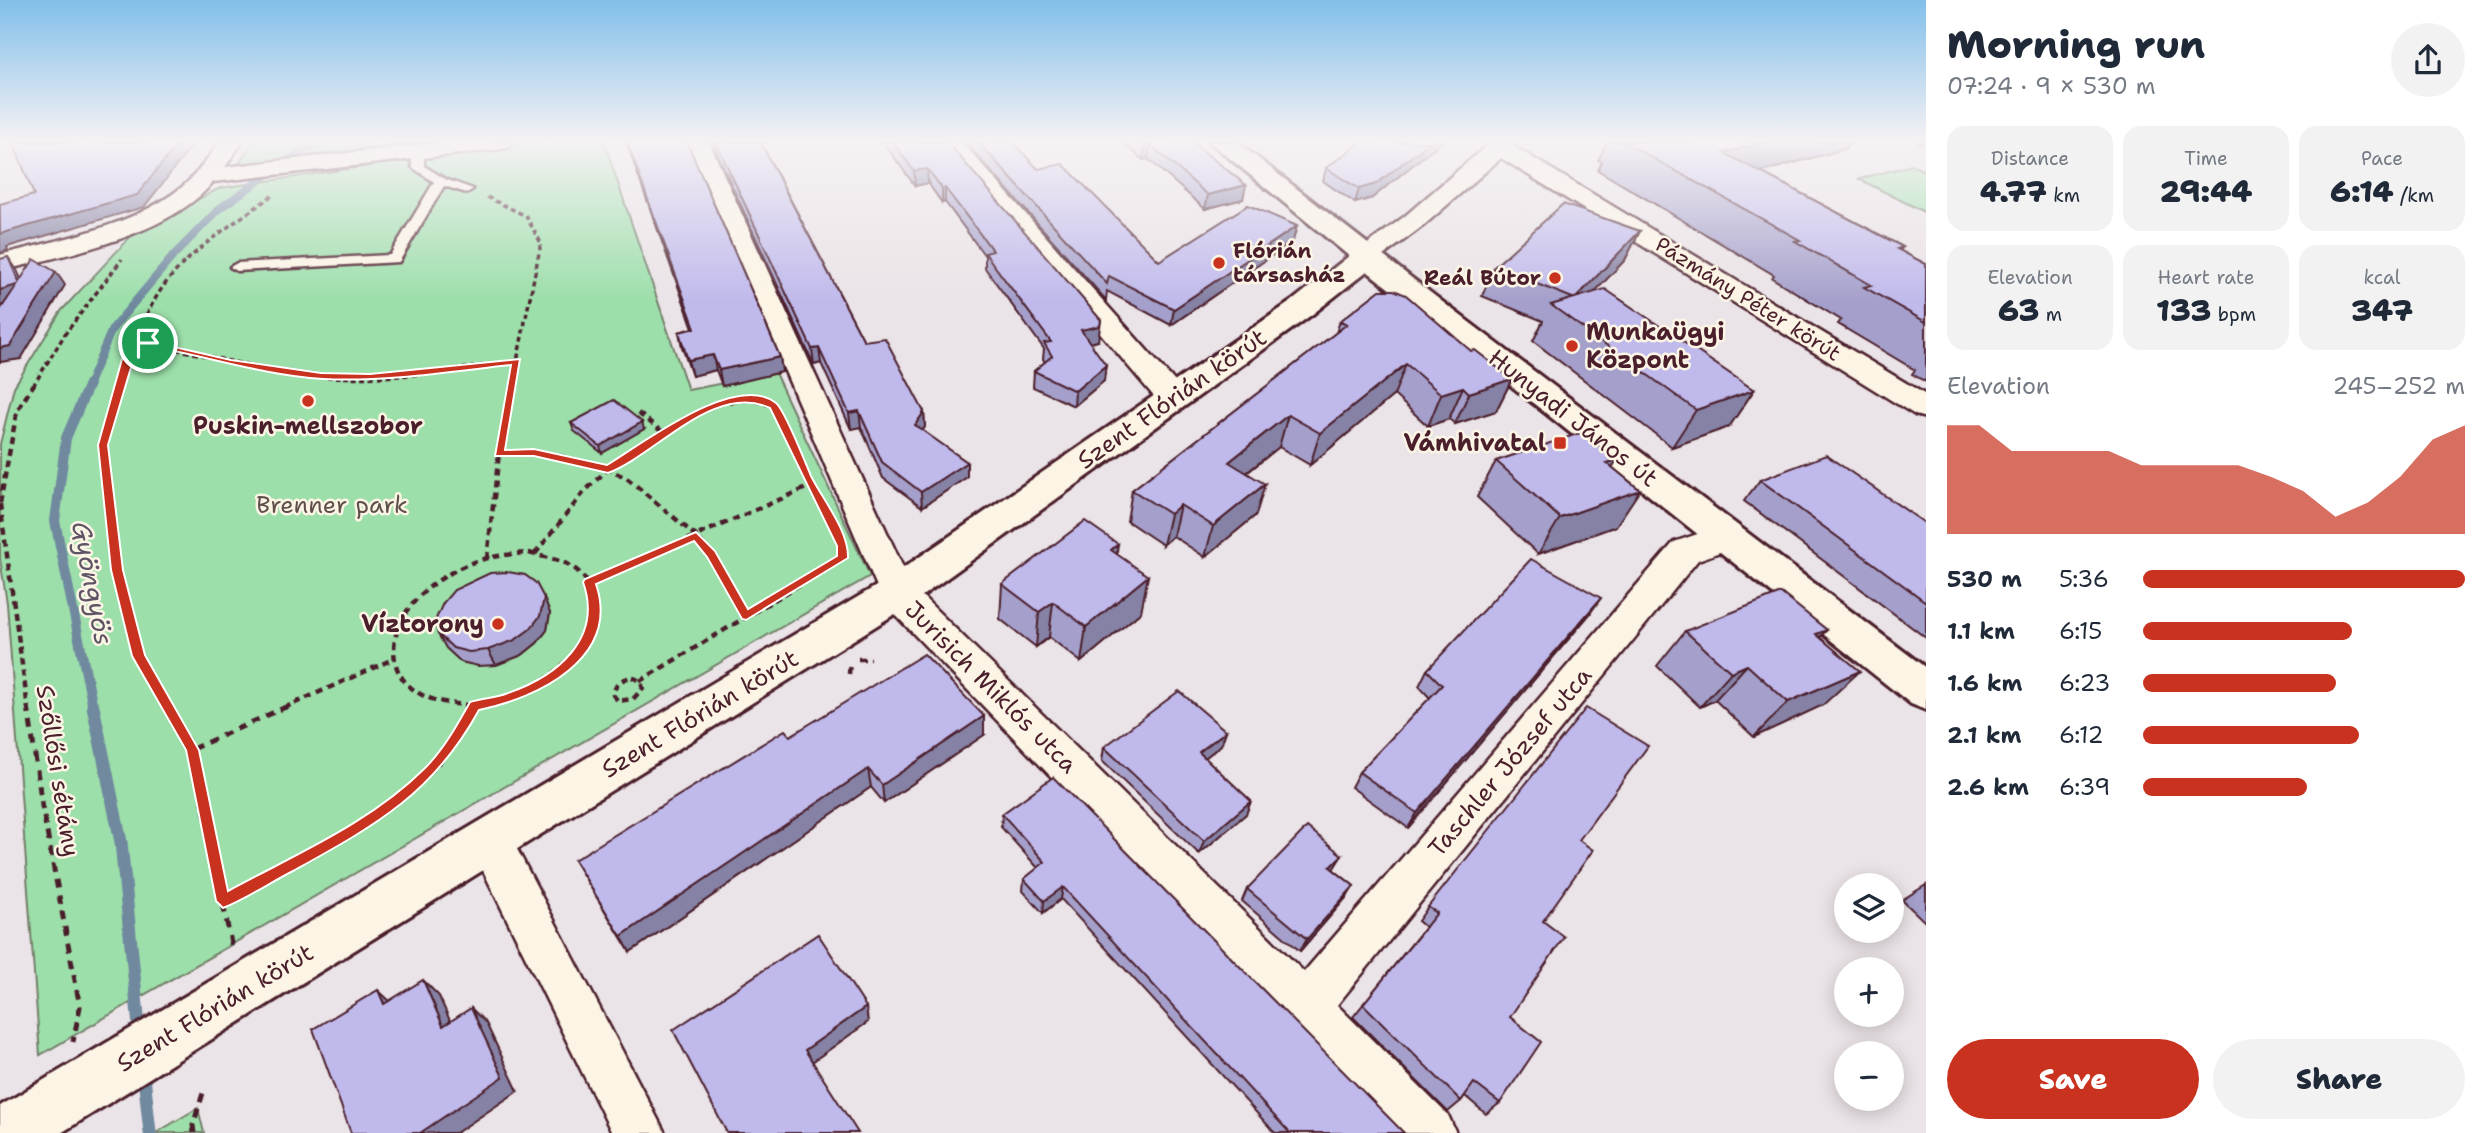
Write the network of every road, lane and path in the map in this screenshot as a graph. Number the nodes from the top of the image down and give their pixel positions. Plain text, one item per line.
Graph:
1 (187, 195) edge
2 (274, 195) edge
3 (433, 195) edge
4 (480, 195) edge
5 (721, 195) edge
6 (996, 195) edge
7 (1288, 195) edge
8 (1444, 195) edge
9 (1584, 195) edge
10 (126, 253) dead end
11 (1366, 257) junction
12 (0, 263) edge
13 (237, 267) dead end
14 (135, 341) junction
15 (516, 361) junction
16 (1173, 399) junction
17 (1926, 408) edge
18 (638, 413) dead end
19 (664, 433) junction
20 (499, 453) junction
21 (800, 463) dead end
22 (608, 469) junction
23 (806, 474) dead end
24 (811, 486) junction
25 (817, 498) dead end
26 (0, 504) edge
27 (696, 536) junction
28 (1727, 536) junction
29 (843, 546) dead end
30 (535, 554) junction
31 (487, 559) junction
32 (589, 582) junction
33 (897, 593) junction
34 (746, 616) junction
35 (393, 659) junction
36 (640, 681) junction
37 (1926, 692) edge
38 (475, 705) junction
39 (192, 750) junction
40 (491, 842) junction
41 (223, 901) junction
42 (229, 940) dead end
43 (1306, 1006) junction
44 (88, 1059) junction
45 (204, 1090) dead end
46 (9, 1133) edge
47 (194, 1133) edge
48 (639, 1133) edge
49 (1430, 1133) edge

1 - 12 street
2 - 14 path
3 - 13 lane
4 - 15 path
5 - 33 street, Jurisich Miklós utca
6 - 16 street
7 - 11 street, Hunyadi János út
8 - 11 street, Pázmány Péter körút
9 - 17 street, Pázmány Péter körút
10 - 26 path, Szőllősi sétány
11 - 16 street, Szent Flórián körút
11 - 28 street, Hunyadi János út
14 - 15 path
14 - 39 path
15 - 20 path
16 - 33 street, Szent Flórián körút
18 - 19 path
19 - 21 path
19 - 22 path
20 - 22 path
20 - 31 path
22 - 27 path
22 - 30 path
23 - 24 path
24 - 25 path
24 - 27 path
26 - 44 path, Szőllősi sétány
27 - 32 path
27 - 34 path
28 - 37 street, Hunyadi János út
28 - 43 street, Taschler József utca
29 - 34 path
30 - 31 path
30 - 32 path
31 - 35 path
32 - 38 path
33 - 40 street, Szent Flórián körút
33 - 43 street, Jurisich Miklós utca
34 - 36 path
35 - 38 path
35 - 39 path
36 - 36 path
38 - 41 path
39 - 41 path
40 - 44 street, Szent Flórián körút
40 - 48 street
41 - 42 path
43 - 49 street, Jurisich Miklós utca
44 - 46 street, Szent Flórián körút
45 - 47 path

